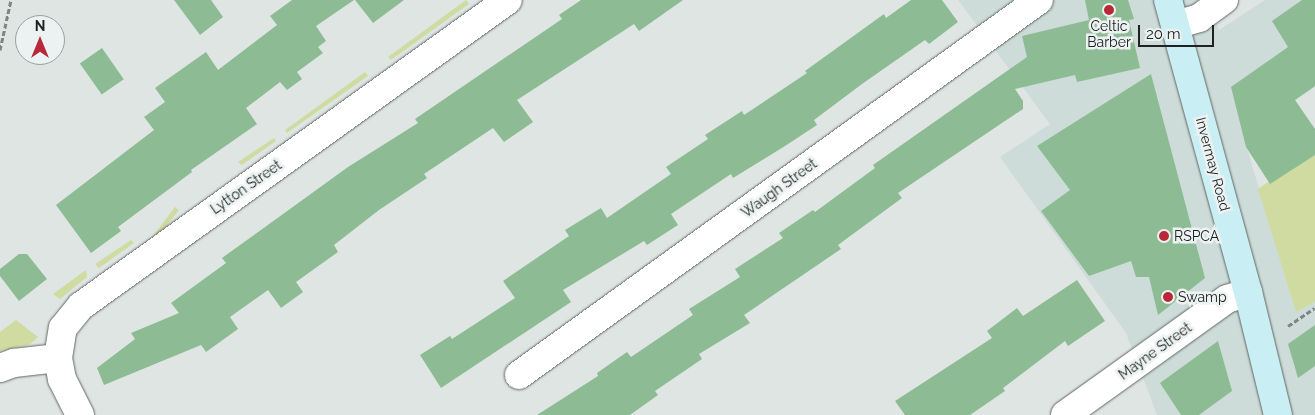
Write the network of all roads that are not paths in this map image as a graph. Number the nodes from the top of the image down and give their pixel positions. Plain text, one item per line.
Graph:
1 (508, 0) edge
2 (1039, 0) edge
3 (1224, 0) edge
4 (1171, 12) edge
5 (1248, 292) junction
6 (58, 358) junction
7 (0, 368) edge
8 (519, 375) dead end
9 (80, 415) edge
10 (1065, 415) edge
11 (1278, 415) edge

1 - 6 street, Lytton Street
2 - 8 street, Waugh Street
3 - 4 street
4 - 5 main road, Invermay Road
5 - 10 street, Mayne Street
5 - 11 main road, Invermay Road
6 - 7 street
6 - 9 street

